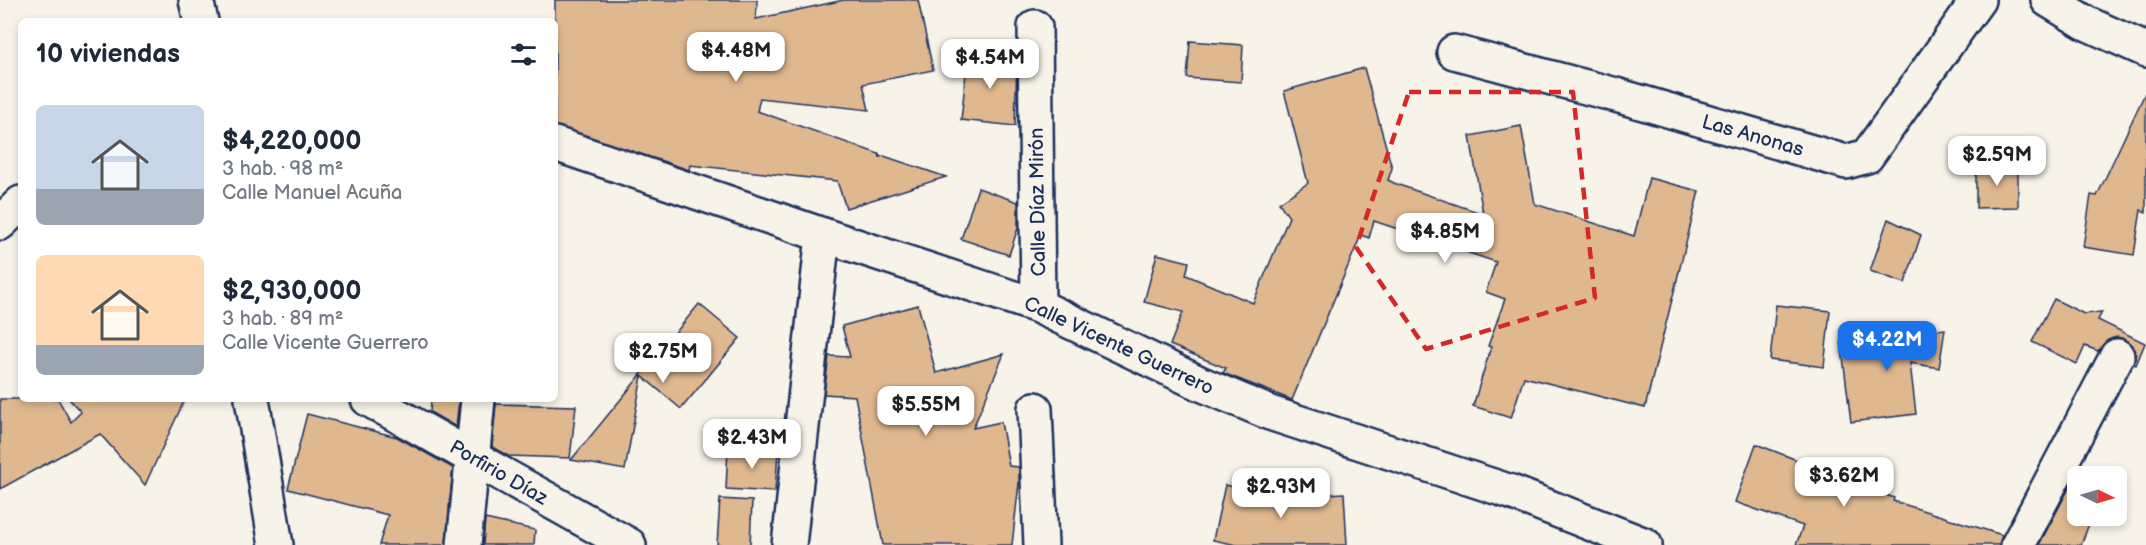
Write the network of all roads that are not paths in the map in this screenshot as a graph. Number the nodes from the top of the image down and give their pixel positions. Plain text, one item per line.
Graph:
1 (196, 0) edge
2 (1978, 0) edge
3 (2048, 0) edge
4 (200, 18) edge
5 (1035, 27) dead end
6 (2146, 50) edge
7 (1454, 52) dead end
8 (558, 145) edge
9 (18, 206) edge
10 (0, 223) edge
11 (823, 236) junction
12 (1038, 306) junction
13 (2117, 356) dead end
14 (252, 402) edge
15 (374, 402) edge
16 (478, 402) edge
17 (1035, 409) dead end
18 (473, 456) junction
19 (276, 545) edge
20 (464, 545) edge
21 (629, 545) edge
22 (789, 545) edge
23 (1041, 545) edge
24 (1644, 545) edge
25 (2018, 545) edge

1 - 4 street
2 - 7 street, Las Anonas
3 - 6 street
5 - 12 street, Calle Díaz Mirón
8 - 11 street, Calle Vicente Guerrero
9 - 10 street
11 - 12 street, Calle Vicente Guerrero
11 - 22 street
12 - 24 street, Calle Vicente Guerrero
13 - 25 street
14 - 19 street
15 - 18 street, Porfirio Díaz
16 - 18 street
17 - 23 street
18 - 20 street
18 - 21 street, Porfirio Díaz

